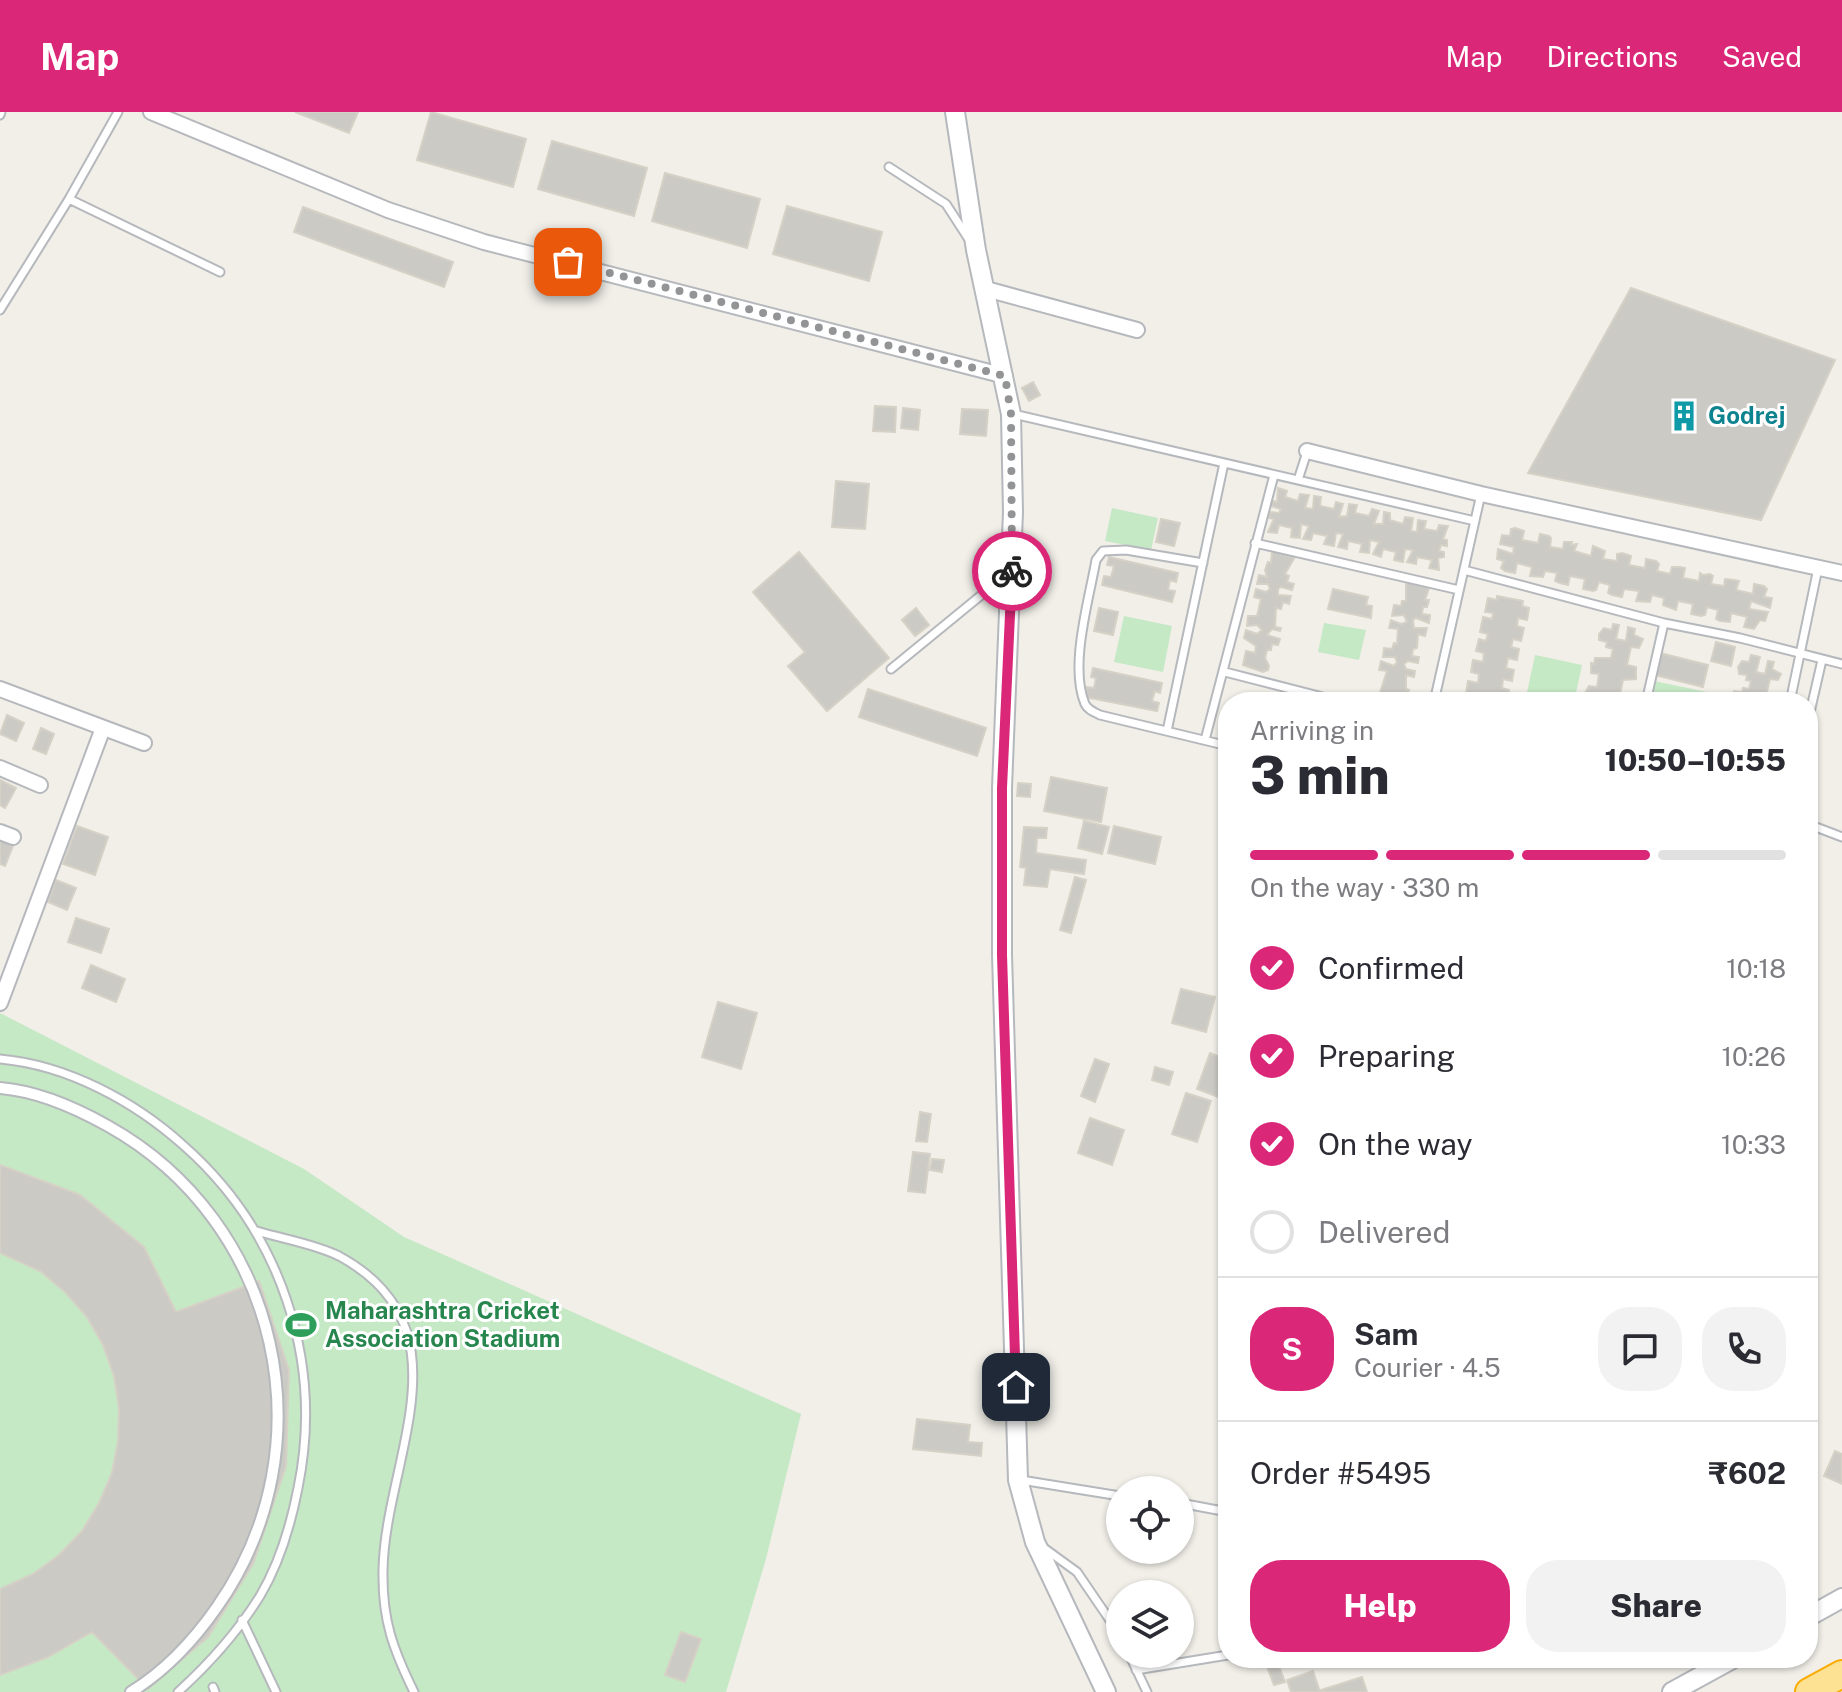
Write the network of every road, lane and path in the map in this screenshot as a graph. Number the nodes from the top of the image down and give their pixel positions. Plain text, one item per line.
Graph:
1 (118, 112) edge
2 (151, 112) edge
3 (955, 112) edge
4 (889, 167) dead end
5 (69, 199) junction
6 (976, 250) junction
7 (220, 272) dead end
8 (986, 289) junction
9 (0, 310) edge
10 (1137, 330) dead end
11 (1005, 376) junction
12 (1011, 414) junction
13 (1307, 451) joint
14 (1224, 463) junction
15 (1274, 475) junction
16 (1298, 480) junction
17 (1481, 494) junction
18 (1475, 521) junction
19 (1255, 543) junction
20 (1203, 563) junction
21 (1818, 568) junction
22 (1012, 570) junction
23 (1464, 570) junction
24 (1842, 573) edge
25 (1459, 590) junction
26 (1664, 623) junction
27 (1800, 655) junction
28 (1822, 660) junction
29 (1842, 664) edge
30 (891, 669) dead end
31 (1225, 672) junction
32 (0, 689) edge
33 (1219, 692) edge
34 (1303, 692) edge
35 (1436, 692) edge
36 (1648, 692) edge
37 (1792, 692) edge
38 (1815, 692) edge
39 (1218, 696) edge
40 (103, 728) junction
41 (1167, 731) junction
42 (1205, 740) junction
43 (144, 743) dead end
44 (1218, 743) edge
45 (0, 768) edge
46 (40, 785) dead end
47 (1818, 828) edge
48 (1842, 837) edge
49 (0, 1003) edge
50 (0, 1059) edge
51 (0, 1088) edge
52 (257, 1231) junction
53 (1018, 1480) junction
54 (1106, 1494) edge
55 (1194, 1506) edge
56 (1218, 1510) edge
57 (1035, 1542) junction
58 (1842, 1598) edge
59 (1818, 1611) edge
60 (1106, 1614) edge
61 (242, 1620) junction
62 (1218, 1657) edge
63 (1716, 1668) edge
64 (1136, 1670) joint
65 (1842, 1674) edge
66 (131, 1692) edge
67 (178, 1692) edge
68 (276, 1692) edge
69 (414, 1692) edge
70 (1106, 1692) edge
71 (1147, 1692) edge
72 (1672, 1692) edge
73 (1809, 1692) edge

1 - 5 lane
2 - 11 street
3 - 6 street
4 - 6 lane
5 - 7 lane
5 - 9 lane
6 - 8 street
8 - 10 street
8 - 11 street
11 - 12 street
12 - 14 lane
12 - 22 street
13 - 16 lane
13 - 17 street
14 - 15 lane
14 - 20 lane
15 - 16 lane
15 - 19 lane
16 - 18 lane
17 - 18 lane
17 - 21 street
18 - 23 lane
19 - 25 lane
19 - 31 lane
20 - 41 lane
20 - 41 lane
21 - 24 street
21 - 27 lane
22 - 30 lane
22 - 53 street
23 - 25 lane
23 - 26 lane
25 - 35 lane
26 - 27 lane
26 - 36 lane
27 - 28 lane
27 - 37 lane
28 - 29 lane
28 - 38 lane
31 - 33 lane
31 - 34 lane
32 - 40 street
39 - 42 lane
40 - 43 street
40 - 49 street
41 - 42 lane
42 - 44 lane
45 - 46 street
47 - 48 lane
50 - 52 lane
51 - 66 street
52 - 61 lane
52 - 69 lane
53 - 54 lane
53 - 57 street
55 - 56 lane
57 - 60 lane
57 - 70 street
58 - 59 street
61 - 67 lane
61 - 68 lane
62 - 64 lane
63 - 72 street
64 - 71 lane
65 - 73 highway

